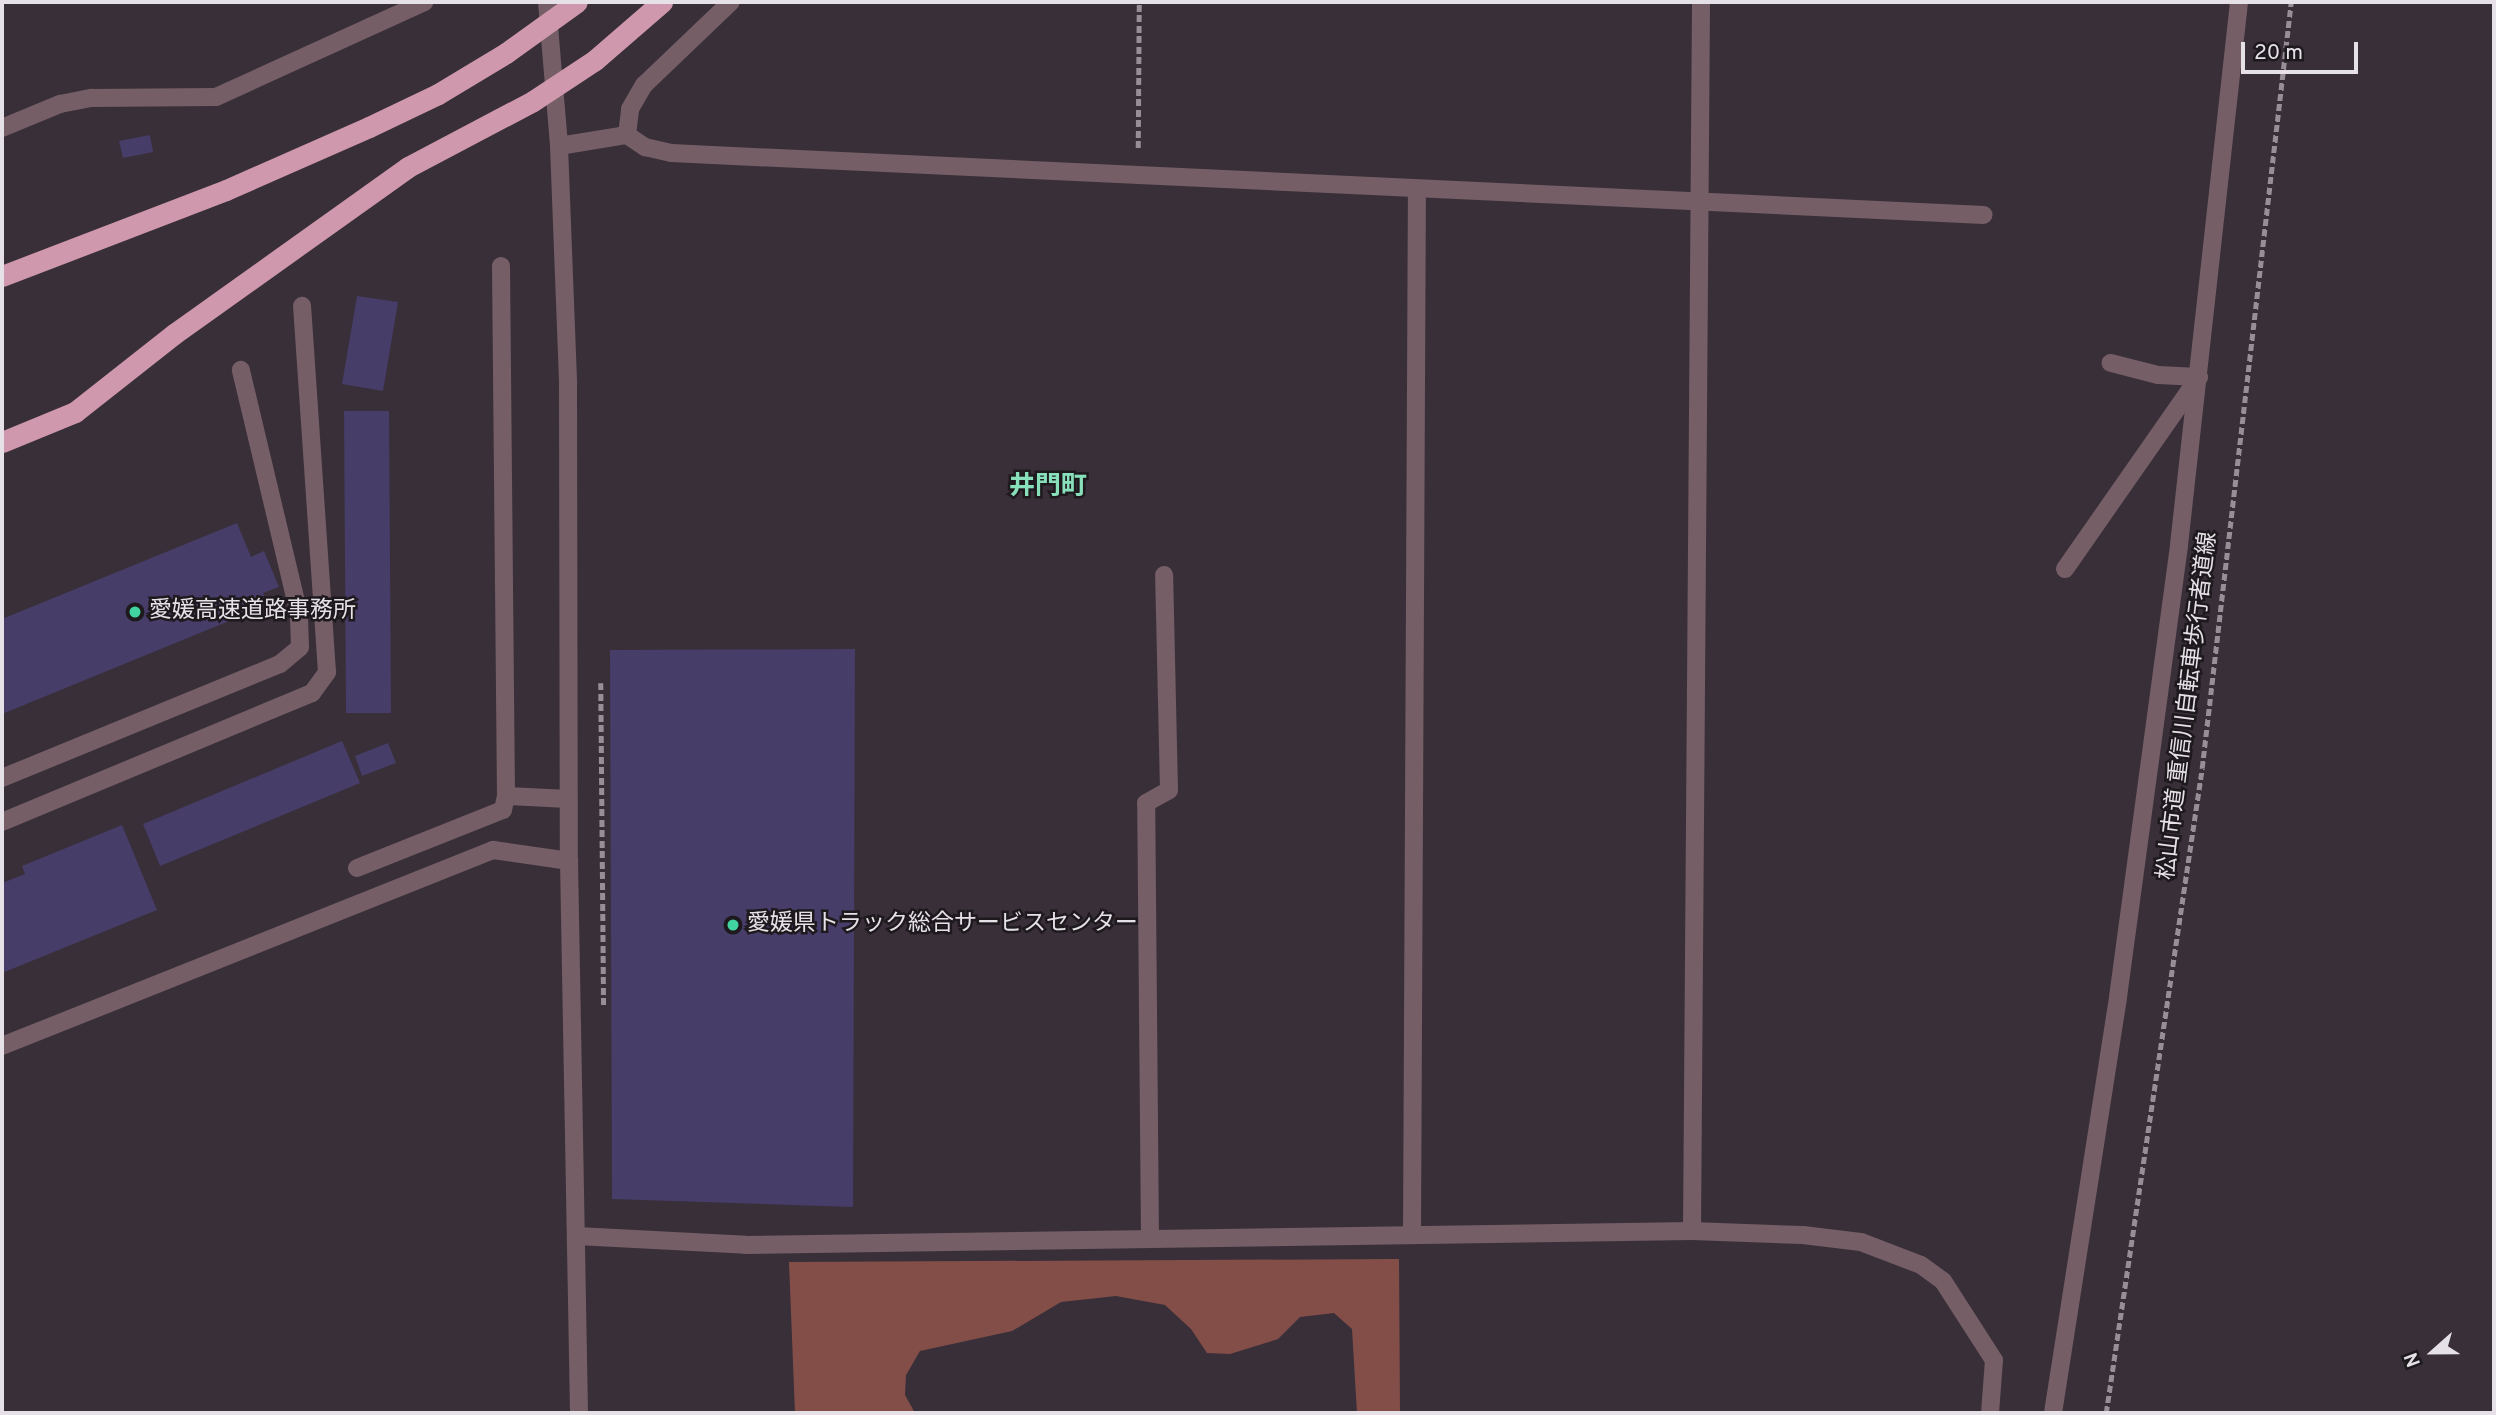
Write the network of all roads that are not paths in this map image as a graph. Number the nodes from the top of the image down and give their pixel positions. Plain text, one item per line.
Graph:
1 (424, 2) edge
2 (547, 2) edge
3 (577, 2) edge
4 (662, 2) edge
5 (731, 2) edge
6 (1700, 2) edge
7 (2239, 2) edge
8 (2, 128) edge
9 (627, 135) junction
10 (559, 146) junction
11 (1417, 190) junction
12 (1698, 200) junction
13 (1984, 215) dead end
14 (501, 266) dead end
15 (2, 276) edge
16 (302, 306) dead end
17 (2110, 362) dead end
18 (241, 370) dead end
19 (2199, 377) junction
20 (2, 442) edge
21 (2065, 569) dead end
22 (1164, 575) dead end
23 (2, 779) edge
24 (506, 796) junction
25 (568, 799) junction
26 (2, 822) edge
27 (569, 861) junction
28 (357, 868) dead end
29 (2, 1046) edge
30 (1692, 1231) junction
31 (1412, 1235) junction
32 (577, 1236) junction
33 (1150, 1239) junction
34 (579, 1413) edge
35 (1990, 1413) edge
36 (2053, 1413) edge

1 - 8 street
2 - 10 street
3 - 15 highway, bridge
4 - 20 highway, bridge
5 - 9 street
6 - 12 street
7 - 19 street
9 - 10 street
9 - 11 street
10 - 25 street
11 - 12 street
11 - 31 street
12 - 13 street
12 - 30 street
14 - 24 street
16 - 26 street
17 - 19 street
18 - 23 street
19 - 21 street
19 - 36 street
22 - 33 street
24 - 25 street
24 - 28 street
25 - 27 street
27 - 29 street
27 - 32 street
30 - 31 street
30 - 35 street
31 - 33 street
32 - 33 street
32 - 34 street

